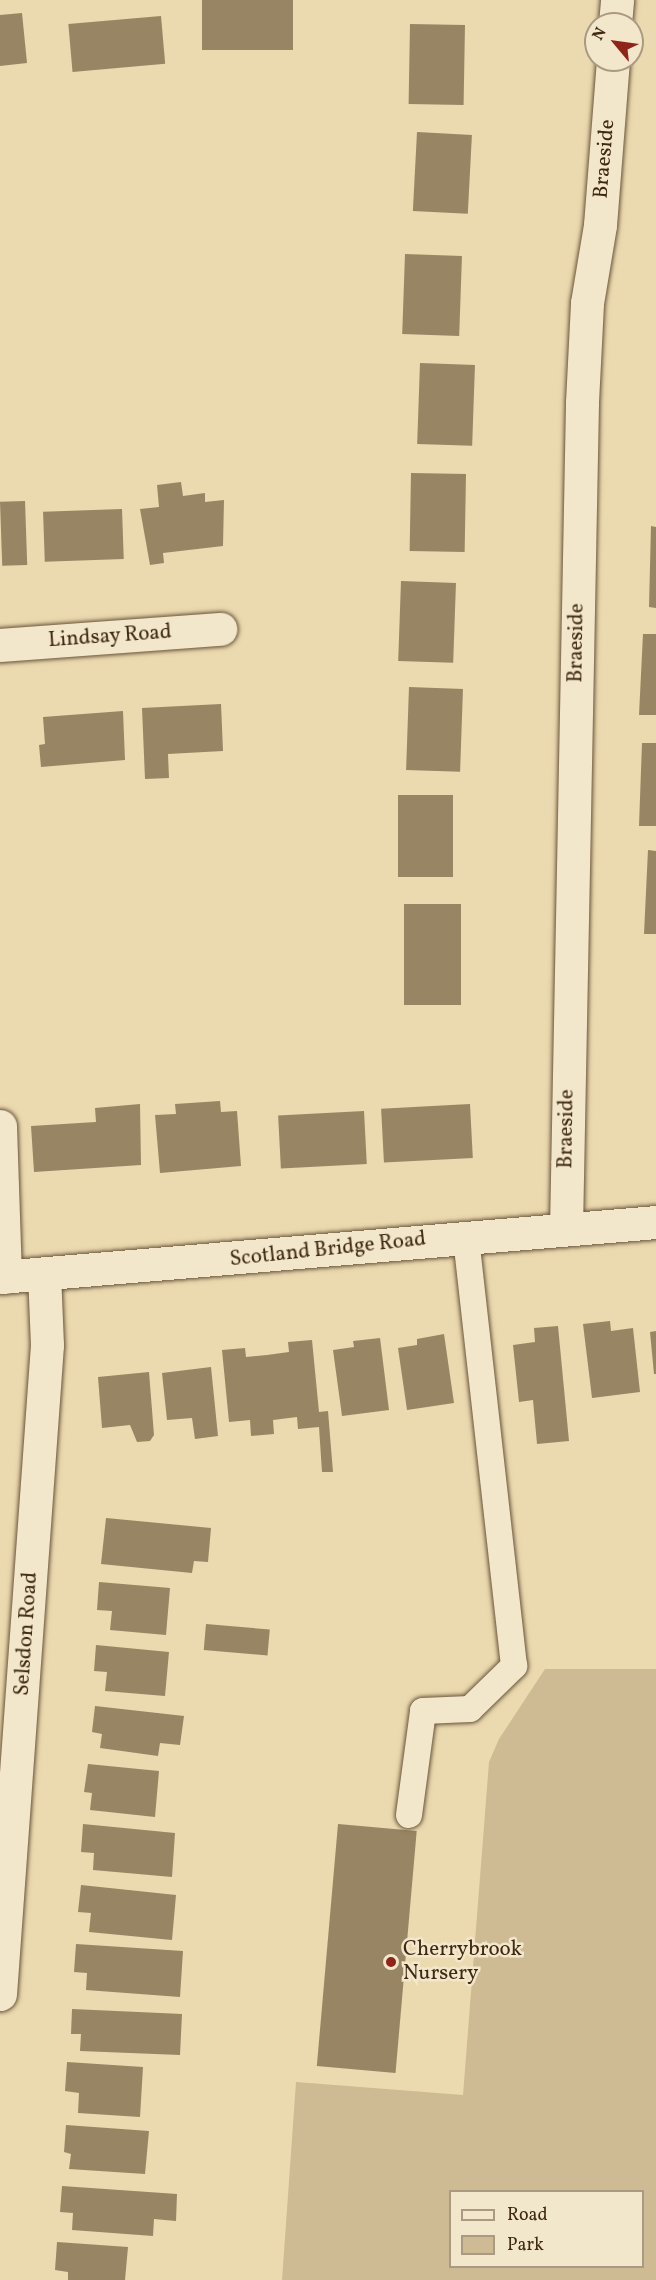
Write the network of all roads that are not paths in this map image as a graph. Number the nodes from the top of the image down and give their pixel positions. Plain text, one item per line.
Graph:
1 (612, 72) edge
2 (220, 629) dead end
3 (0, 645) edge
4 (0, 1126) edge
5 (656, 1222) edge
6 (566, 1229) junction
7 (466, 1236) junction
8 (44, 1274) junction
9 (2, 1277) edge
10 (409, 1815) dead end
11 (0, 1994) edge

1 - 6 street, Braeside
2 - 3 street, Lindsay Road
4 - 9 street
5 - 6 street, Scotland Bridge Road
6 - 7 street, Scotland Bridge Road
7 - 8 street, Scotland Bridge Road
7 - 10 lane
8 - 9 street, Scotland Bridge Road
8 - 11 street, Selsdon Road

